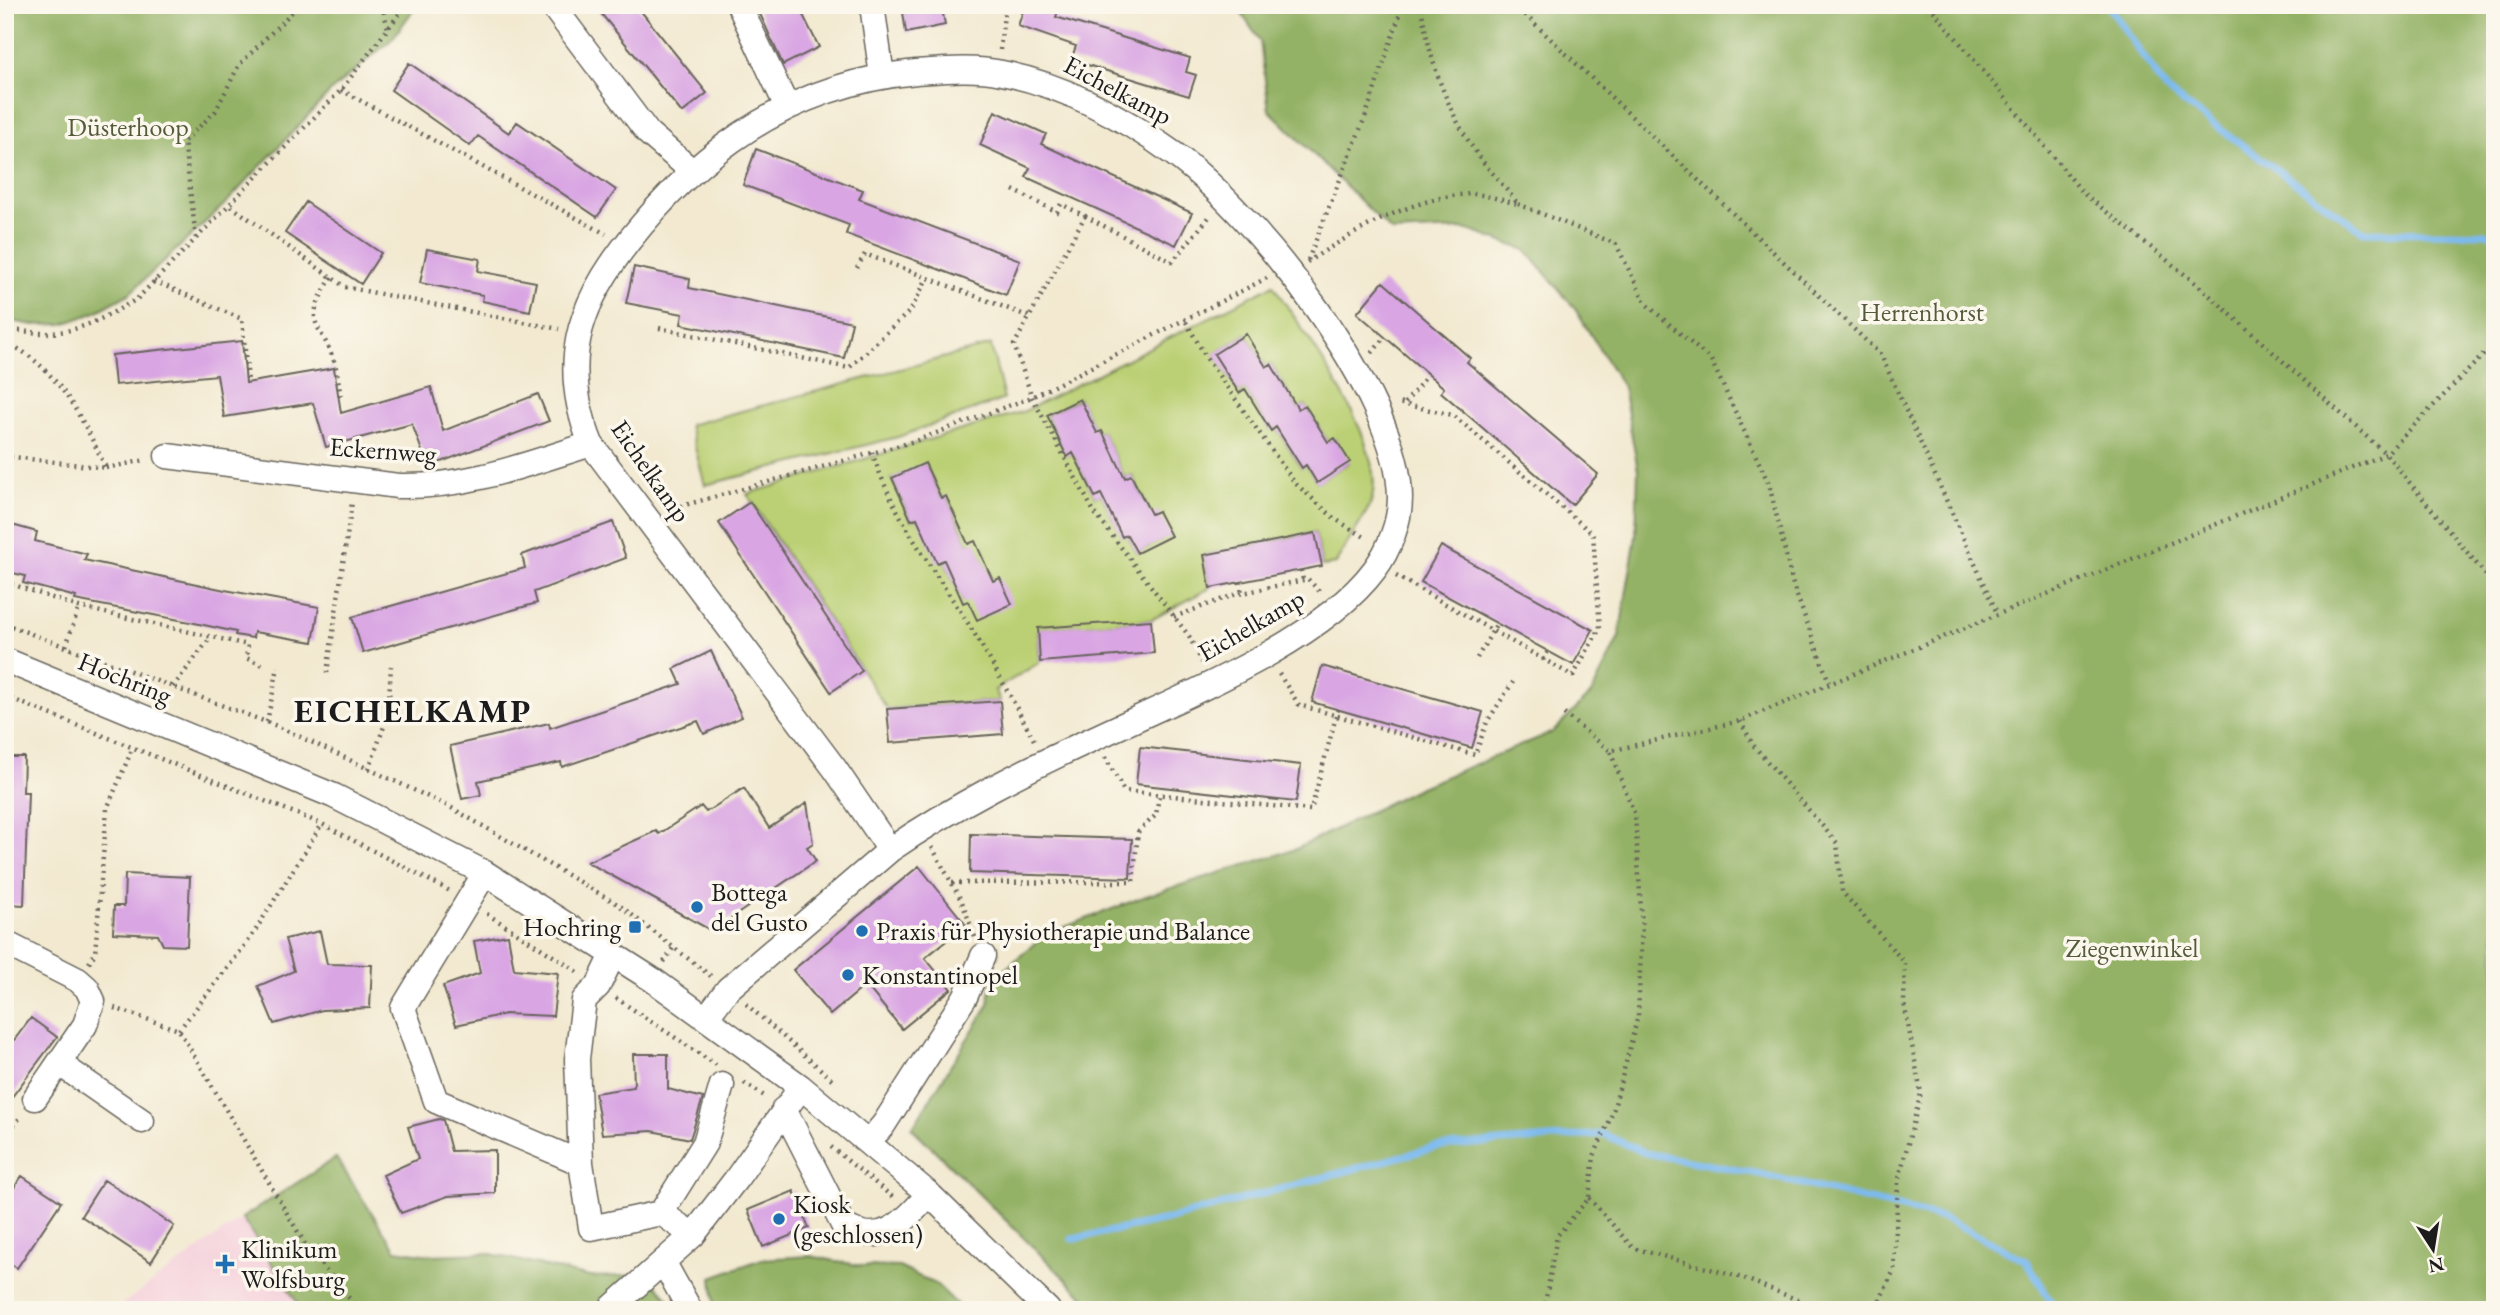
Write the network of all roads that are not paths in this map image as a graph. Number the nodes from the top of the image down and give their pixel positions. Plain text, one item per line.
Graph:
1 (552, 5) edge
2 (739, 5) edge
3 (872, 5) edge
4 (882, 76) junction
5 (788, 107) junction
6 (692, 171) junction
7 (591, 444) junction
8 (167, 456) road end
9 (5, 660) edge
10 (890, 850) junction
11 (485, 873) junction
12 (5, 943) edge
13 (613, 955) junction
14 (983, 956) road end
15 (707, 1017) junction
16 (60, 1064) junction
17 (729, 1078) road end
18 (801, 1087) junction
19 (35, 1098) dead end
20 (784, 1109) junction
21 (142, 1121) dead end
22 (869, 1142) junction
23 (581, 1164) junction
24 (929, 1194) junction
25 (661, 1213) junction
26 (693, 1235) junction
27 (664, 1263) junction
28 (609, 1310) edge
29 (690, 1310) edge
30 (1048, 1310) edge

1 - 6 street
2 - 5 street
3 - 4 street
4 - 5 street, Eichelkamp
4 - 10 street, Eichelkamp
5 - 6 street, Eichelkamp
6 - 7 street, Eichelkamp
7 - 8 street, Eckernweg
7 - 10 street, Eichelkamp
9 - 11 street, Hochring
10 - 15 street, Eichelkamp
11 - 13 street, Hochring
11 - 23 street
12 - 16 street
13 - 15 street, Hochring
13 - 23 street
14 - 22 street
15 - 18 street, Hochring
16 - 19 street
16 - 21 street
17 - 25 street
18 - 20 street
18 - 22 street, Hochring
20 - 24 street
20 - 26 street
22 - 24 street, Hochring
23 - 25 street
24 - 30 street, Hochring
25 - 26 street
26 - 27 street
27 - 28 street
27 - 29 street

